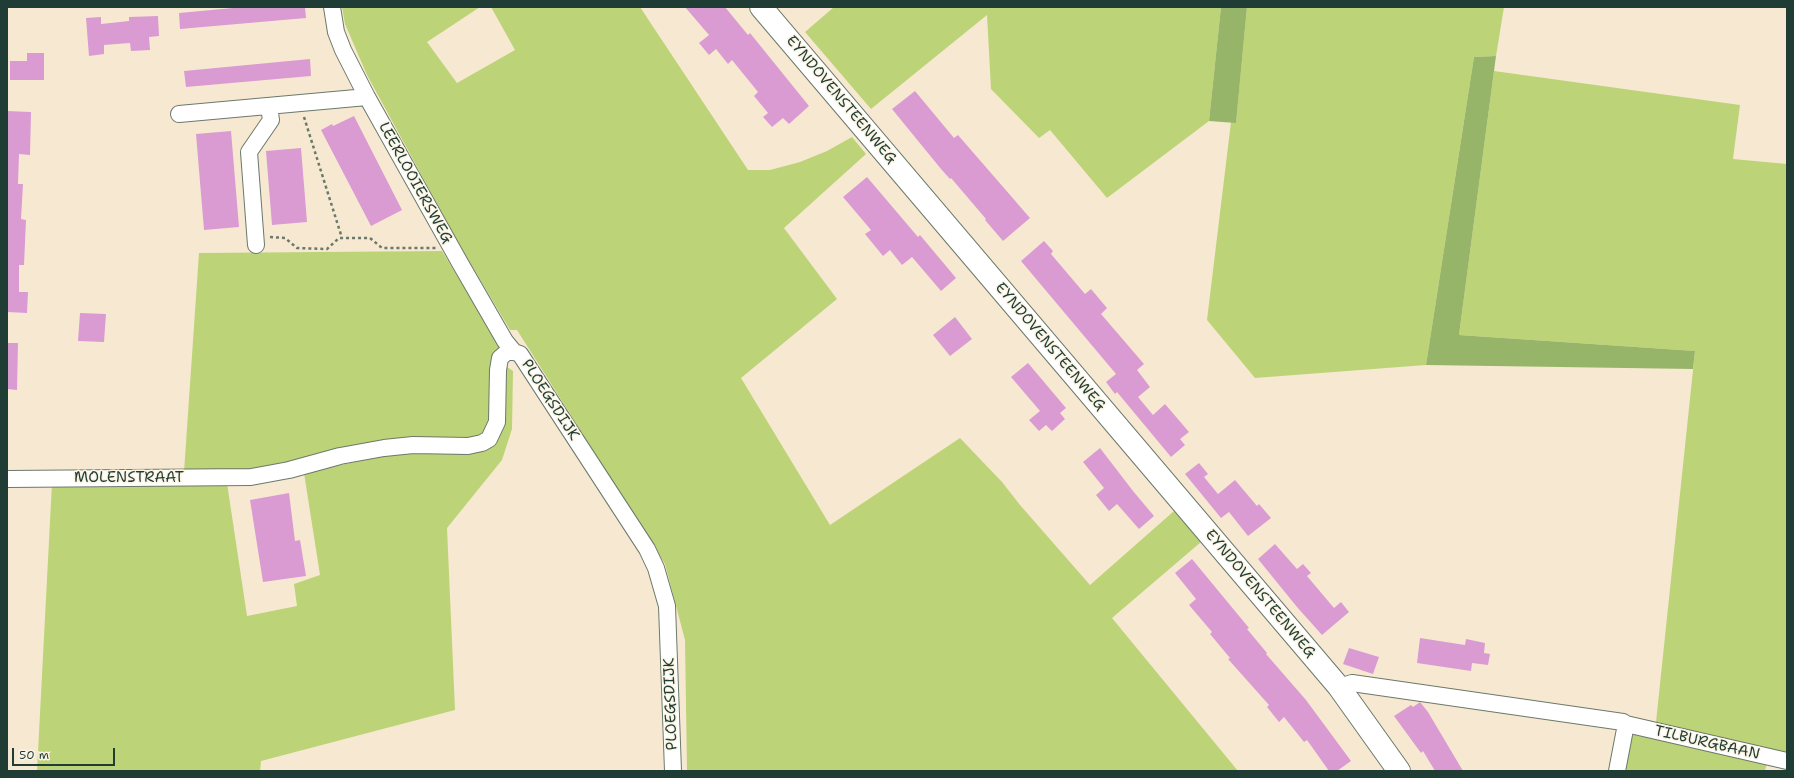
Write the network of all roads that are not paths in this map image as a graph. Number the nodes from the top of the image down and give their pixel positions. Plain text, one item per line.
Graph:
1 (332, 7) edge
2 (761, 7) edge
3 (367, 97) junction
4 (269, 106) junction
5 (179, 114) dead end
6 (256, 241) road end
7 (514, 352) junction
8 (251, 477) joint
9 (7, 479) edge
10 (1339, 687) junction
11 (1626, 724) junction
12 (1787, 761) edge
13 (673, 771) edge
14 (1399, 771) edge
15 (1616, 771) edge

1 - 3 street, LEERLOOIERSWEG
2 - 10 street, EYNDOVENSTEENWEG
3 - 4 street
3 - 7 street, LEERLOOIERSWEG
4 - 5 street
4 - 6 street
7 - 8 street, PLOEGSDIJK
7 - 13 street, PLOEGSDIJK
8 - 9 street, MOLENSTRAAT
10 - 11 street
10 - 14 street, EYNDOVENSTEENWEG
11 - 12 street, TILBURGBAAN
11 - 15 street

